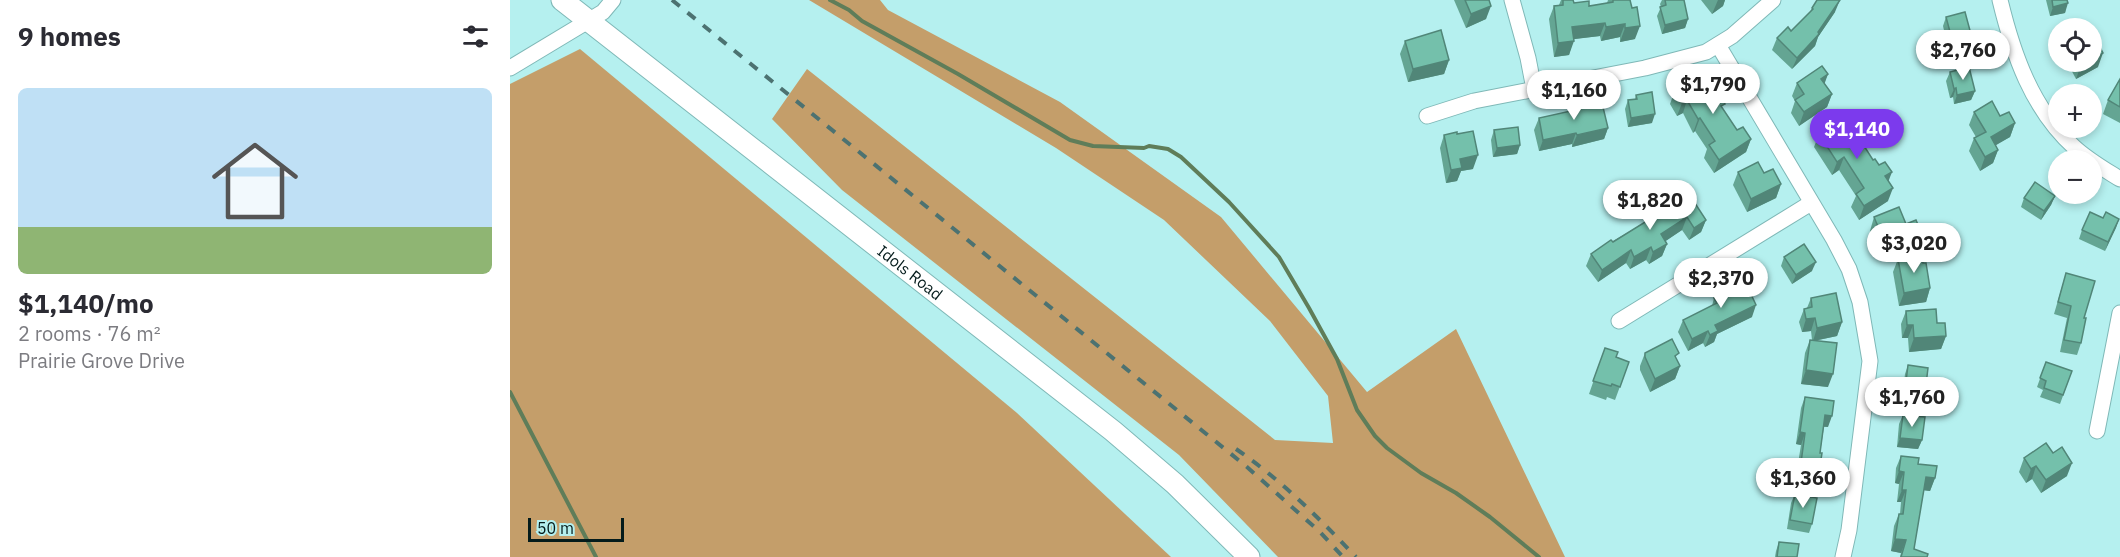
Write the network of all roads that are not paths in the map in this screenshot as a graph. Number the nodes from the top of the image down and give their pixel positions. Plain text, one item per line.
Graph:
1 (562, 0) edge
2 (613, 0) edge
3 (1512, 0) edge
4 (1773, 0) edge
5 (2000, 0) edge
6 (588, 21) junction
7 (1718, 45) junction
8 (510, 68) edge
9 (1534, 89) junction
10 (1426, 117) dead end
11 (2120, 179) edge
12 (1811, 202) junction
13 (2120, 313) edge
14 (1619, 321) dead end
15 (2097, 431) dead end
16 (1250, 557) edge
17 (1843, 557) edge

1 - 6 main road, Idols Road
2 - 6 street
3 - 9 street
4 - 7 street
5 - 11 street
6 - 8 street
6 - 16 main road, Idols Road
7 - 9 street
7 - 12 street
9 - 10 street
12 - 14 street
12 - 17 street
13 - 15 street

